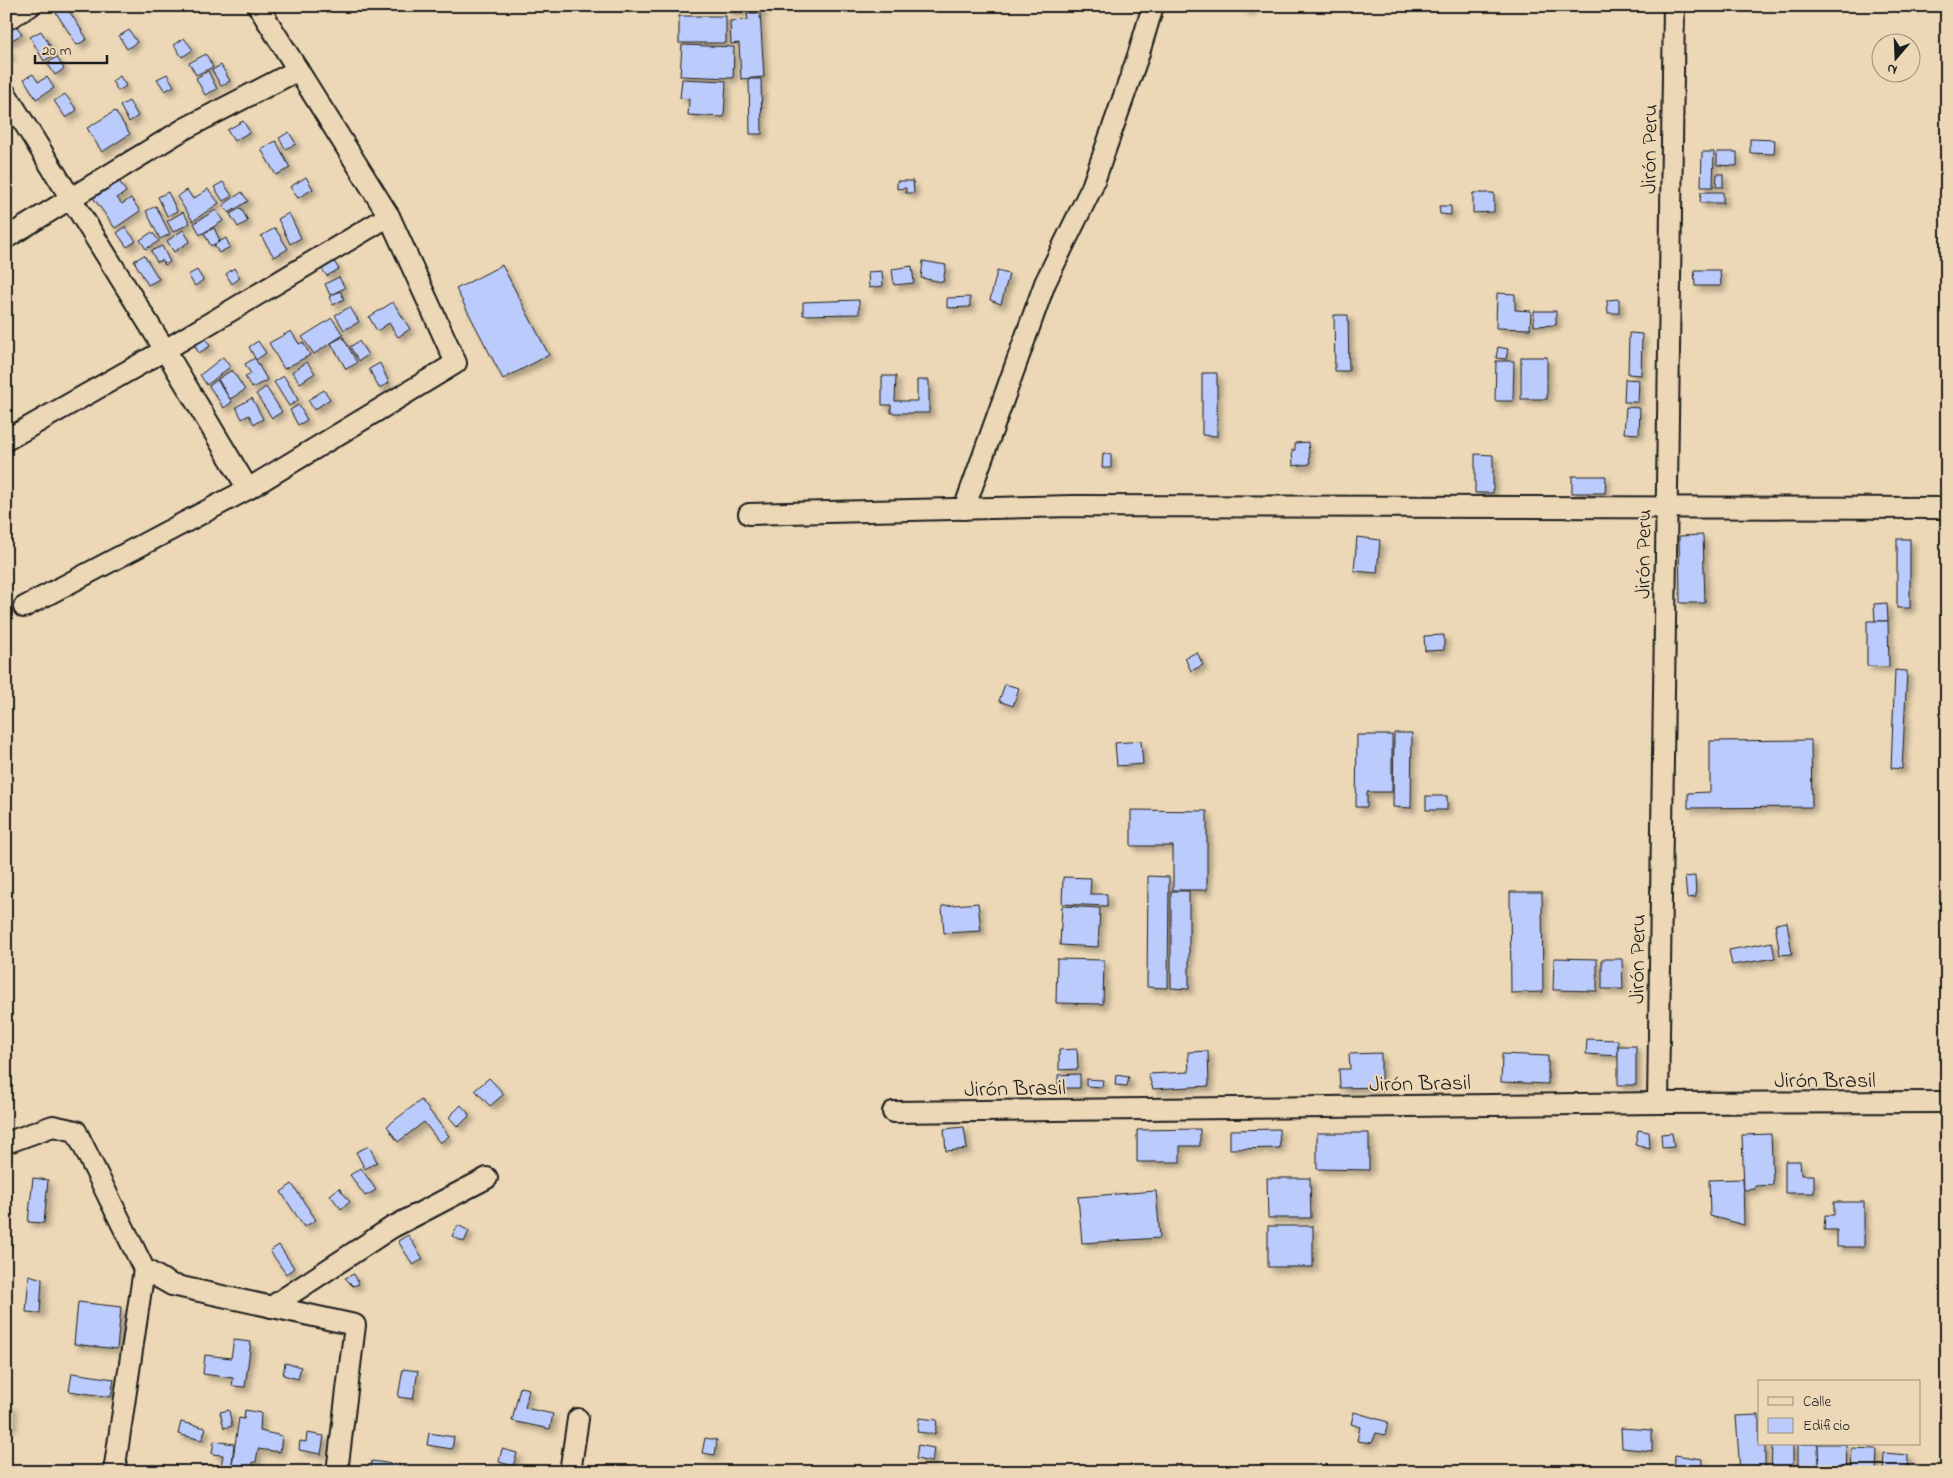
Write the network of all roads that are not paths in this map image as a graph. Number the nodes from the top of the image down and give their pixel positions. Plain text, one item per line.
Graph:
1 (30, 6) edge
2 (258, 6) edge
3 (1153, 6) edge
4 (1674, 6) edge
5 (6, 20) edge
6 (298, 70) junction
7 (6, 94) edge
8 (70, 198) junction
9 (389, 216) junction
10 (6, 238) edge
11 (165, 350) junction
12 (6, 440) edge
13 (248, 489) junction
14 (1667, 508) junction
15 (1947, 508) edge
16 (964, 509) junction
17 (749, 514) dead end
18 (24, 607) dead end
19 (1947, 1102) edge
20 (1658, 1103) junction
21 (893, 1112) dead end
22 (6, 1142) edge
23 (487, 1178) dead end
24 (144, 1269) junction
25 (271, 1307) junction
26 (578, 1419) dead end
27 (114, 1472) edge
28 (337, 1472) edge
29 (570, 1472) edge

1 - 5 street
2 - 6 street
3 - 16 street
4 - 14 street, Jirón Peru
6 - 8 street
6 - 9 street
7 - 8 street
8 - 10 street
8 - 11 street
9 - 11 street
9 - 13 street
11 - 12 street
11 - 13 street
13 - 18 street
14 - 15 street
14 - 16 street
14 - 20 street, Jirón Peru
16 - 17 street
19 - 20 street, Jirón Brasil
20 - 21 street, Jirón Brasil
22 - 24 street
23 - 25 street
24 - 25 street
24 - 27 street
25 - 28 street
26 - 29 street

